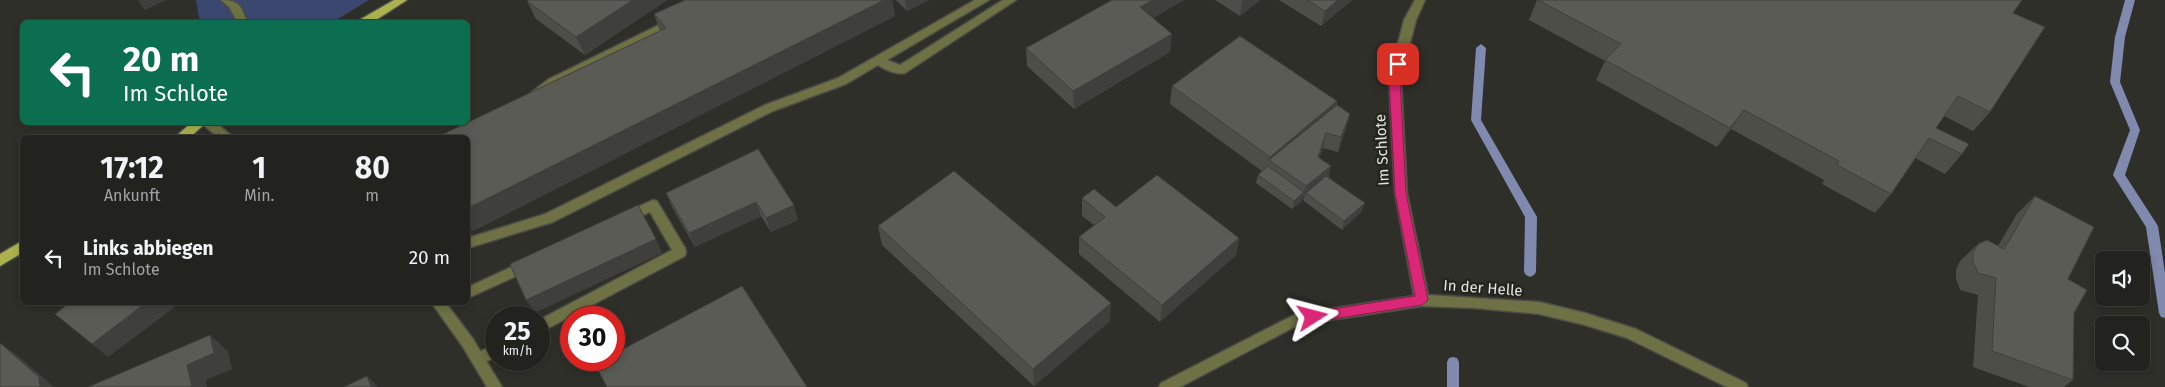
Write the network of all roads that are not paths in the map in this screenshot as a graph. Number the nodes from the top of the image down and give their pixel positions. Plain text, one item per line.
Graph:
1 (226, 0) edge
2 (402, 0) edge
3 (984, 0) edge
4 (1011, 0) edge
5 (1420, 0) edge
6 (680, 19) edge
7 (241, 20) edge
8 (368, 20) edge
9 (879, 60) junction
10 (530, 97) edge
11 (197, 125) edge
12 (210, 125) edge
13 (184, 135) edge
14 (224, 135) edge
15 (618, 222) edge
16 (470, 242) edge
17 (20, 247) edge
18 (538, 259) edge
19 (0, 261) edge
20 (470, 292) edge
21 (1422, 300) junction
22 (442, 305) edge
23 (550, 321) edge
24 (485, 356) edge
25 (478, 359) junction
26 (495, 387) edge
27 (1166, 387) edge
28 (1741, 387) edge

1 - 7 street
2 - 8 main road
3 - 9 street
4 - 9 street
5 - 21 street, Im Schlote
6 - 10 street
9 - 16 street
11 - 13 main road
12 - 14 street
15 - 23 street
17 - 19 main road
18 - 20 street
21 - 27 street, In der Helle
21 - 28 street, In der Helle
22 - 25 street
24 - 25 street
25 - 26 street

